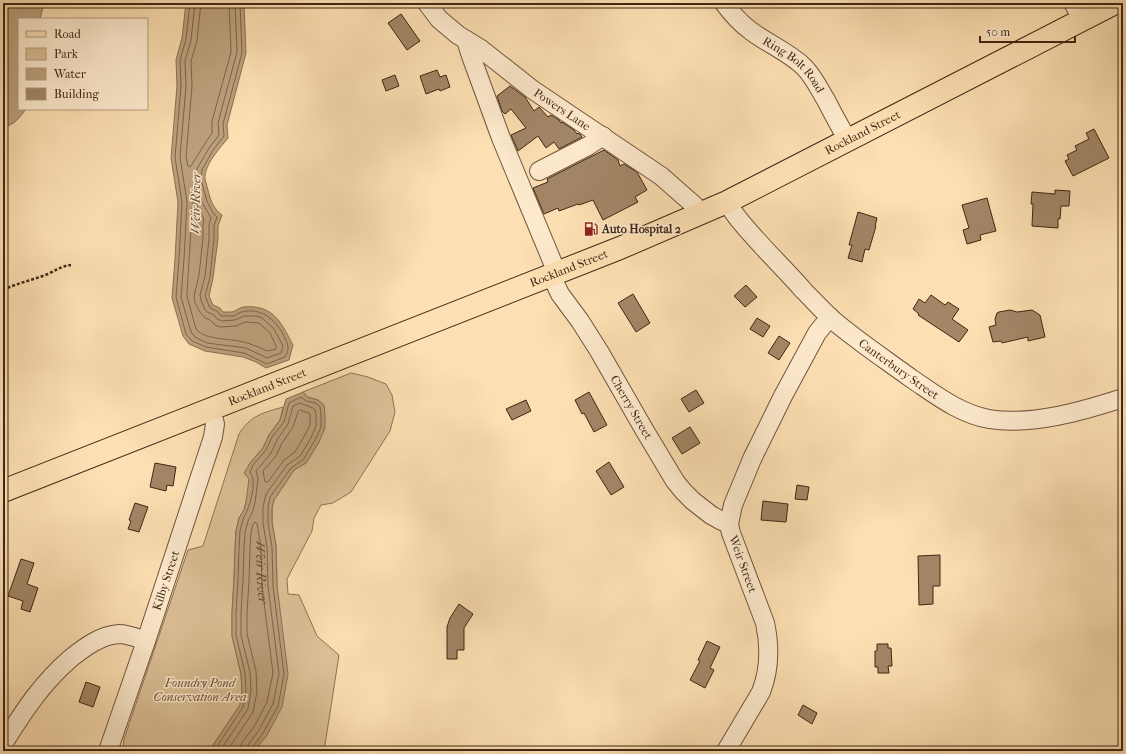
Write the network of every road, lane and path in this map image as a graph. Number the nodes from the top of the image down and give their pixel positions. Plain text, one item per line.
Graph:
1 (427, 3) edge
2 (724, 3) edge
3 (1115, 3) edge
4 (1078, 11) edge
5 (466, 40) junction
6 (603, 136) junction
7 (848, 140) junction
8 (539, 171) dead end
9 (727, 202) junction
10 (700, 214) junction
11 (71, 265) dead end
12 (554, 274) junction
13 (3, 290) edge
14 (830, 317) junction
15 (1123, 398) edge
16 (211, 409) junction
17 (3, 491) edge
18 (729, 524) junction
19 (146, 641) junction
20 (3, 744) edge
21 (108, 751) edge
22 (726, 751) edge

1 - 5 street, Powers Lane
2 - 7 street, Ring Bolt Road
3 - 4 main road, Rockland Street
4 - 7 main road, Rockland Street
5 - 6 street, Powers Lane
5 - 12 street, Cherry Street
6 - 8 street
6 - 10 street, Powers Lane
7 - 9 main road, Rockland Street
9 - 10 main road, Rockland Street
9 - 14 street, Canterbury Street
10 - 12 main road, Rockland Street
11 - 13 path
12 - 16 main road, Rockland Street
12 - 18 street, Cherry Street
14 - 15 street, Canterbury Street
14 - 18 street, Weir Street
16 - 17 main road, Rockland Street
16 - 19 street, Kilby Street
18 - 22 street, Weir Street
19 - 20 street
19 - 21 street, Kilby Street

